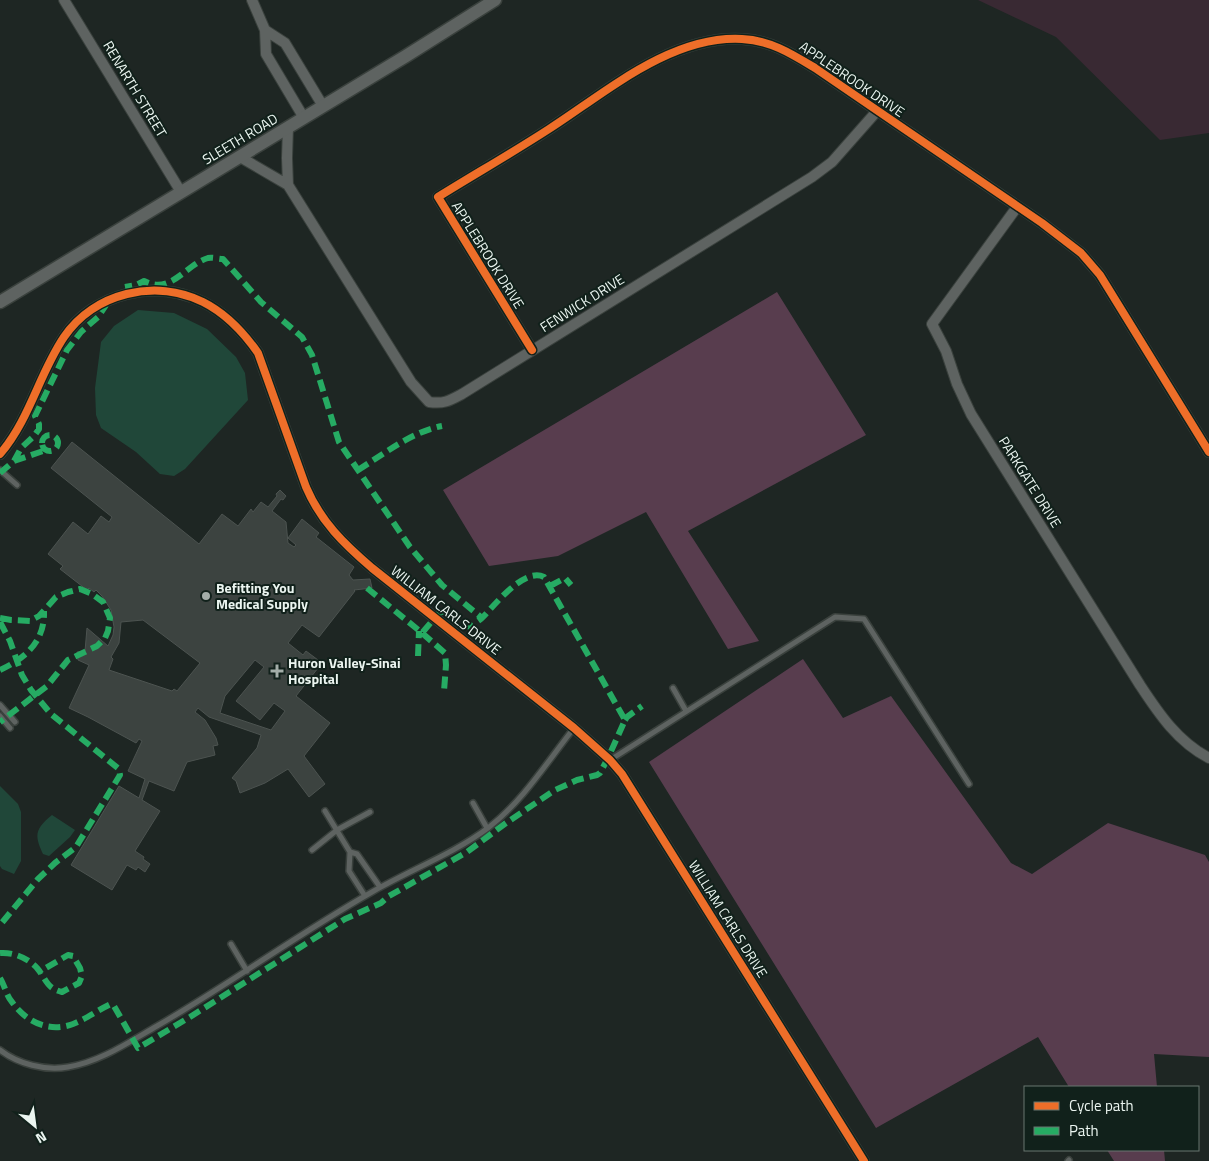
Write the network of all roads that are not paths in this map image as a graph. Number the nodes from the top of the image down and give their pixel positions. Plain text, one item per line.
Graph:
1 (64, 0) edge
2 (252, 0) edge
3 (495, 0) edge
4 (265, 30) junction
5 (323, 106) junction
6 (877, 111) junction
7 (304, 118) junction
8 (288, 127) junction
9 (240, 157) junction
10 (288, 185) junction
11 (181, 192) junction
12 (1017, 207) junction
13 (0, 302) edge
14 (532, 350) junction
15 (1209, 452) edge
16 (0, 454) edge
17 (0, 470) edge
18 (17, 485) dead end
19 (672, 688) dead end
20 (0, 705) edge
21 (686, 712) junction
22 (0, 716) edge
23 (15, 722) dead end
24 (10, 728) dead end
25 (574, 728) junction
26 (1209, 758) edge
27 (610, 760) junction
28 (969, 784) dead end
29 (473, 803) dead end
30 (325, 811) dead end
31 (370, 812) dead end
32 (487, 828) junction
33 (337, 830) junction
34 (312, 850) dead end
35 (350, 852) junction
36 (380, 888) junction
37 (365, 896) junction
38 (231, 944) dead end
39 (247, 970) junction
40 (0, 1050) edge
41 (864, 1161) edge

1 - 11 street, RENARTH STREET
2 - 4 street
3 - 5 street, SLEETH ROAD
4 - 5 street
4 - 7 street
5 - 7 street, SLEETH ROAD
6 - 12 street, APPLEBROOK DRIVE
6 - 14 street, FENWICK DRIVE
6 - 14 street, APPLEBROOK DRIVE
7 - 8 street, SLEETH ROAD
8 - 9 street, SLEETH ROAD
8 - 10 street, FENWICK DRIVE
9 - 10 street, FENWICK DRIVE
9 - 11 street, SLEETH ROAD
10 - 14 street, FENWICK DRIVE
11 - 13 street, SLEETH ROAD
12 - 15 street, APPLEBROOK DRIVE
12 - 26 street, PARKGATE DRIVE
16 - 25 street, WILLIAM CARLS DRIVE
17 - 18 lane
19 - 21 lane
20 - 23 lane
21 - 27 lane
21 - 28 lane
22 - 24 lane
25 - 27 street, WILLIAM CARLS DRIVE
25 - 32 lane
27 - 41 street, WILLIAM CARLS DRIVE
29 - 32 lane
30 - 33 lane
31 - 33 lane
32 - 36 lane
33 - 34 lane
33 - 35 lane
35 - 36 lane
35 - 37 lane
36 - 37 lane
37 - 39 lane
38 - 39 lane
39 - 40 lane

